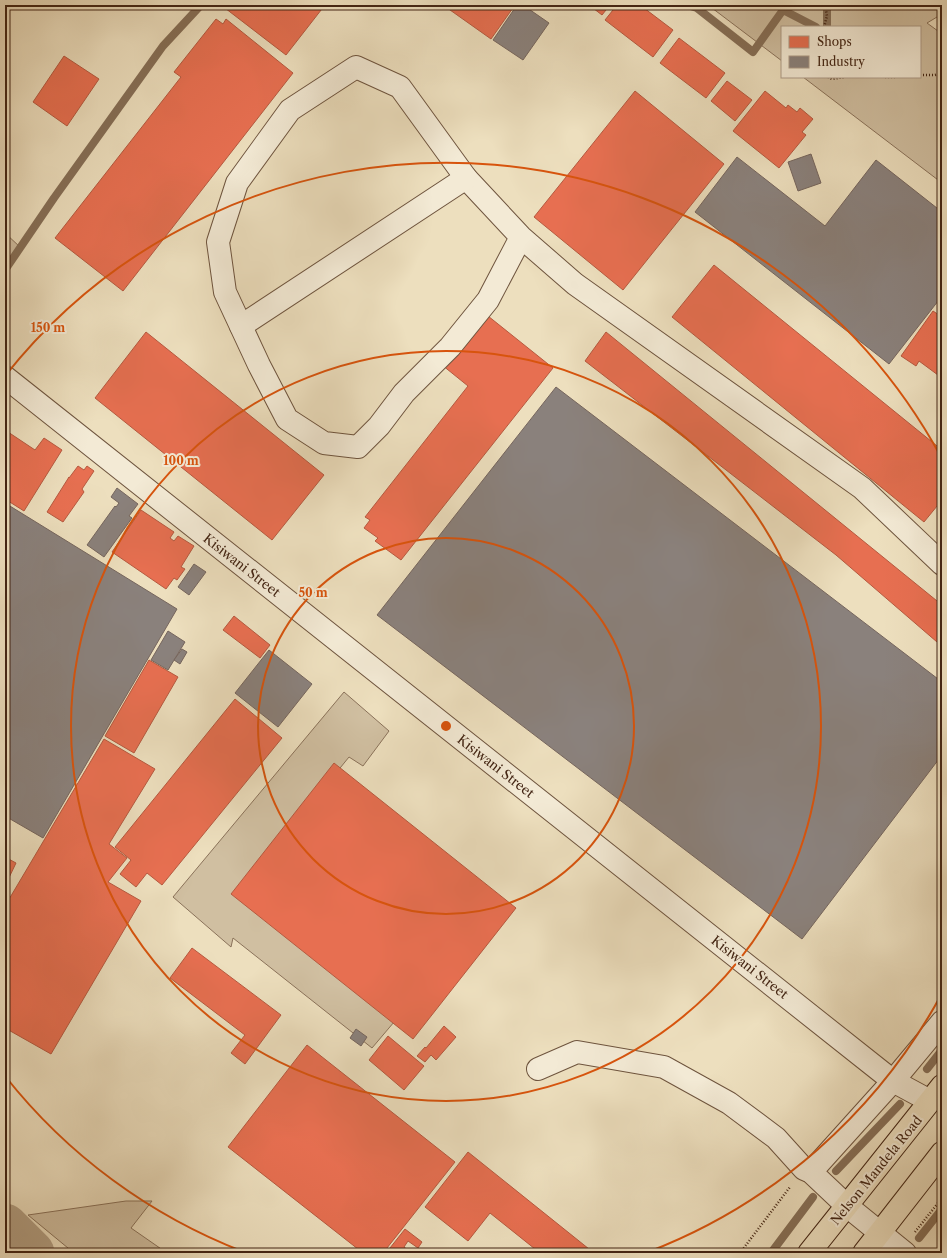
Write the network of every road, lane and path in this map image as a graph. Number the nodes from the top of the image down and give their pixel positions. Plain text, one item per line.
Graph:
1 (825, 5) edge
2 (824, 26) edge
3 (942, 73) edge
4 (921, 76) edge
5 (829, 78) edge
6 (841, 78) edge
7 (466, 178) junction
8 (521, 237) junction
9 (241, 326) junction
10 (5, 377) edge
11 (942, 564) edge
12 (942, 1022) edge
13 (538, 1070) dead end
14 (893, 1081) junction
15 (936, 1094) edge
16 (942, 1153) edge
17 (812, 1172) junction
18 (942, 1198) edge
19 (847, 1206) junction
20 (880, 1233) junction
21 (903, 1252) edge
22 (809, 1253) edge
23 (864, 1253) edge

1 - 2 path
3 - 4 path
5 - 6 path
7 - 8 street
7 - 9 street
7 - 9 street
8 - 9 street
8 - 11 street
10 - 14 street, Kisiwani Street
12 - 14 street
13 - 17 street
14 - 15 street, Kisiwani Street
14 - 17 street
15 - 19 main road, Nelson Mandela Road
16 - 20 main road
17 - 19 street
18 - 21 path
19 - 20 street
19 - 22 main road, Nelson Mandela Road
20 - 21 street
20 - 23 main road

